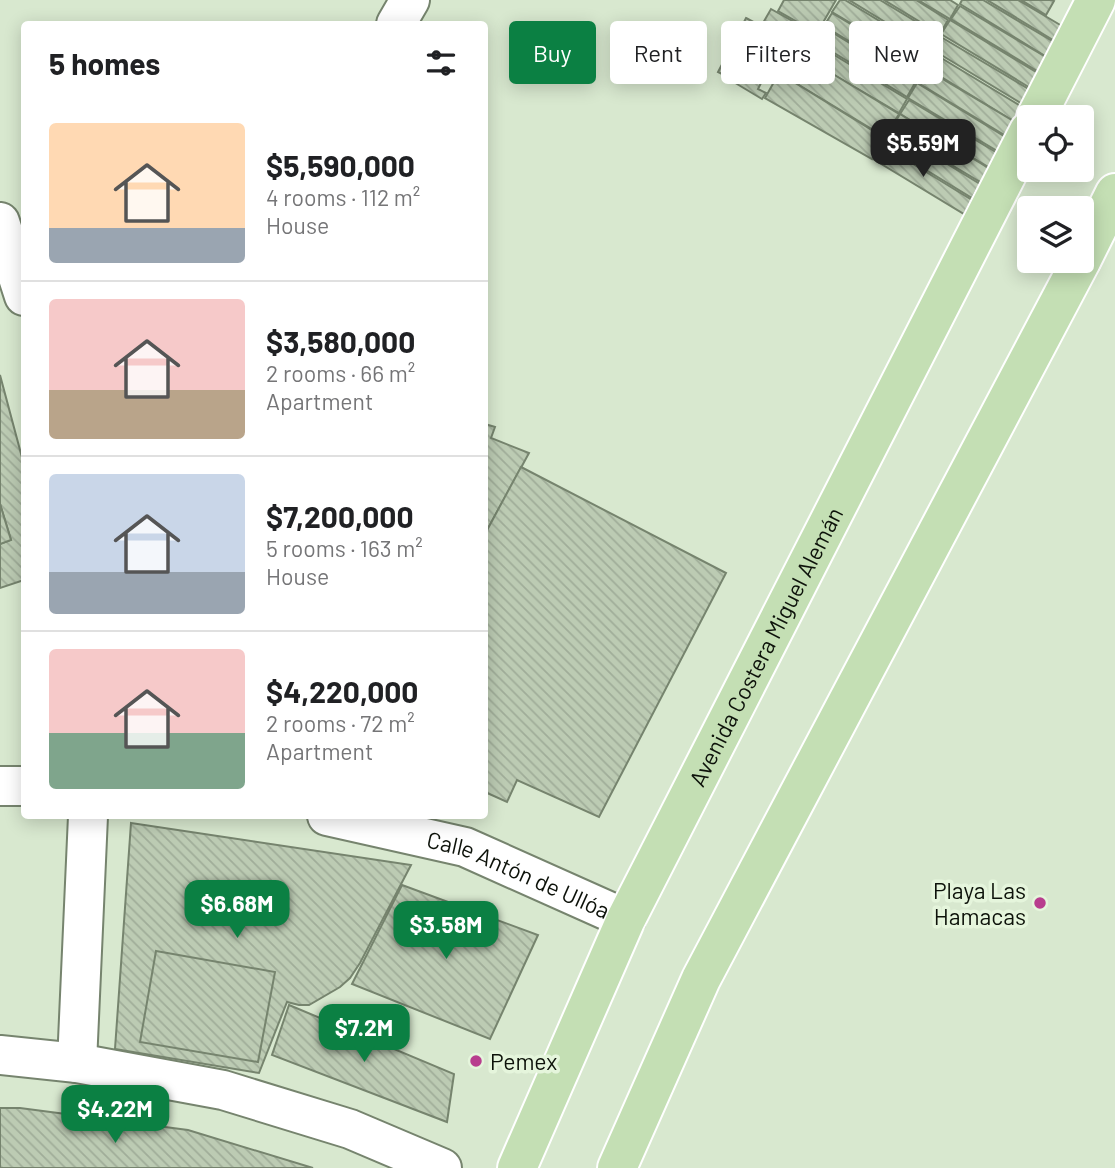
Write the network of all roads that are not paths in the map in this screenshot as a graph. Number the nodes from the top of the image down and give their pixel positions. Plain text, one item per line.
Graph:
1 (410, 0) edge
2 (1096, 0) edge
3 (398, 21) edge
4 (1042, 105) edge
5 (1017, 154) edge
6 (1115, 193) edge
7 (0, 222) edge
8 (1094, 244) edge
9 (1079, 273) edge
10 (21, 287) edge
11 (0, 786) edge
12 (21, 786) edge
13 (88, 819) edge
14 (340, 819) edge
15 (626, 919) junction
16 (0, 1055) edge
17 (77, 1063) junction
18 (442, 1168) edge
19 (517, 1168) edge
20 (617, 1168) edge

1 - 3 street
2 - 4 main road
5 - 15 main road, Avenida Costera Miguel Alemán
6 - 8 main road
7 - 10 street
9 - 20 main road
11 - 12 street
13 - 17 street
14 - 15 street, Calle Antón de Ullóa
15 - 19 main road, Avenida Costera Miguel Alemán
16 - 17 street
17 - 18 street

